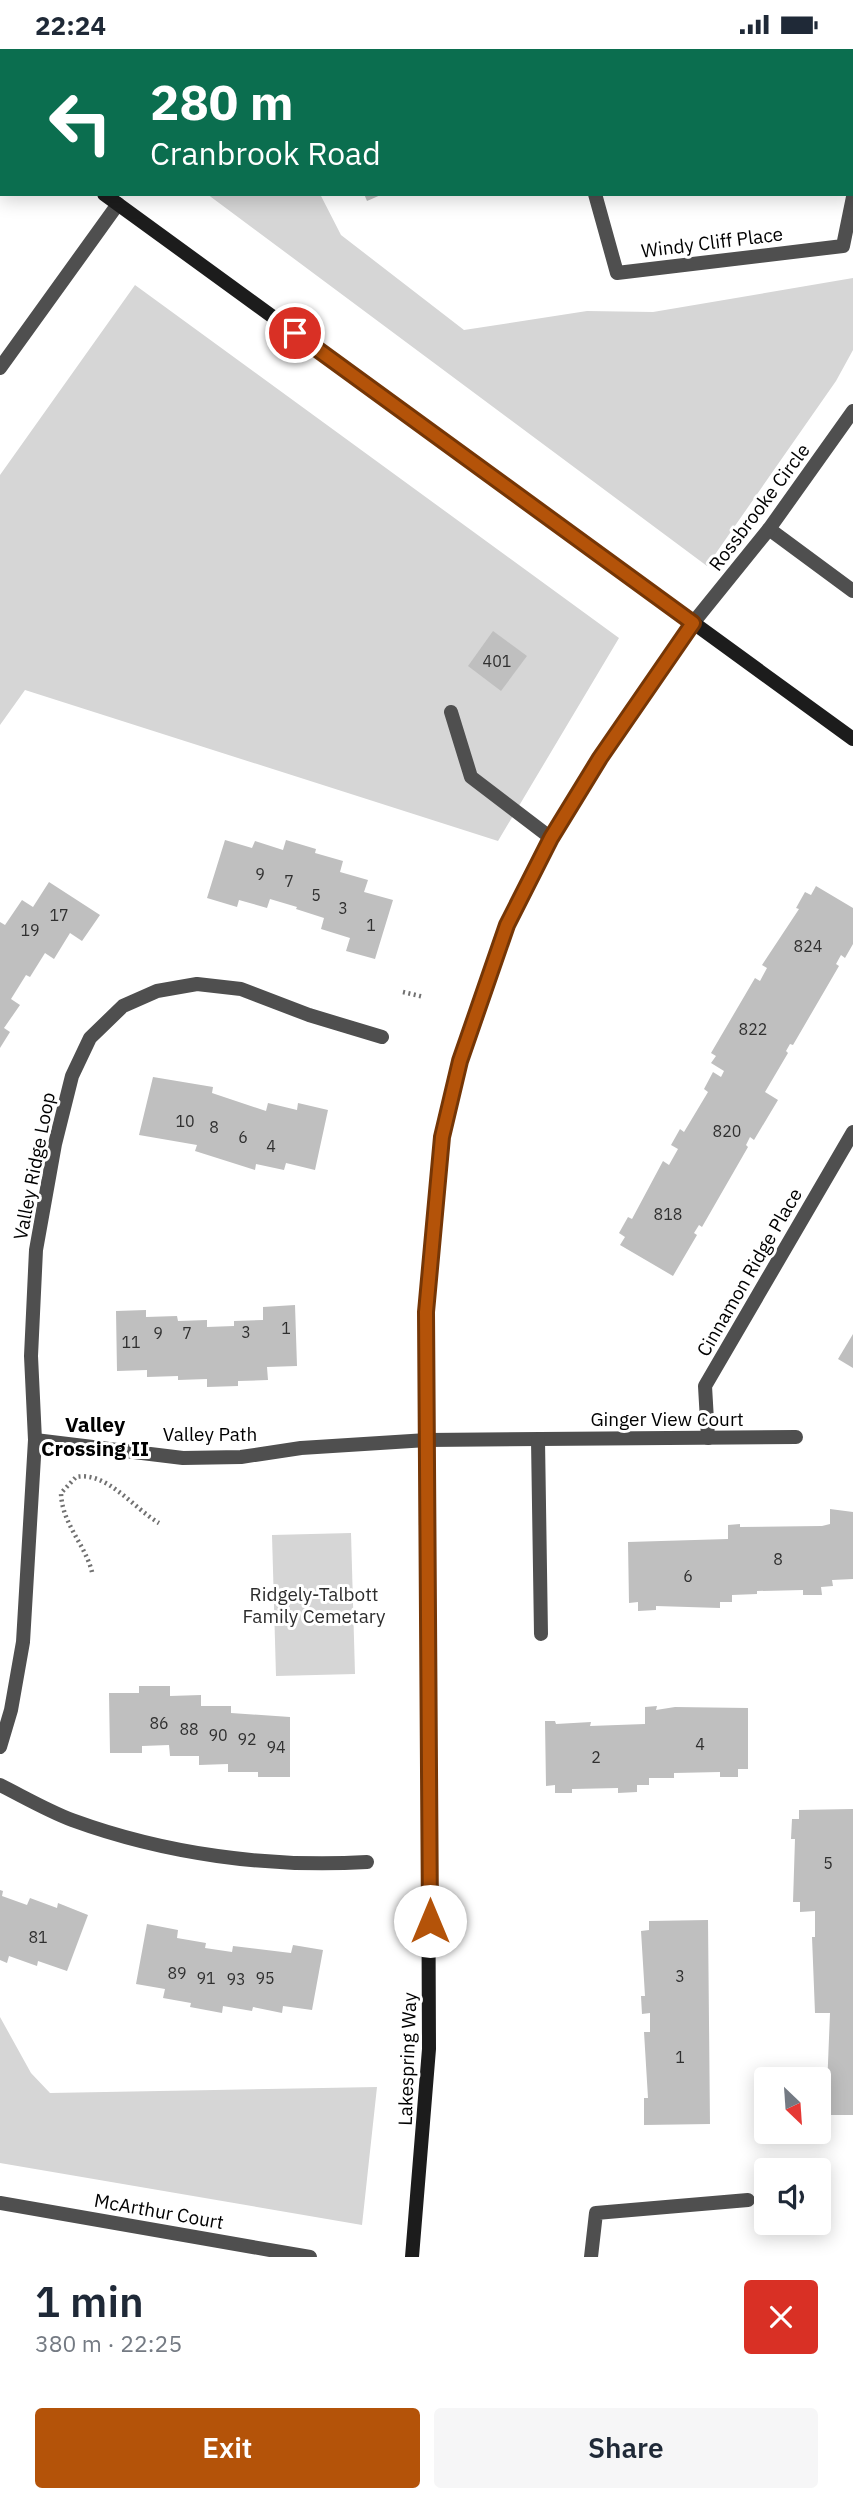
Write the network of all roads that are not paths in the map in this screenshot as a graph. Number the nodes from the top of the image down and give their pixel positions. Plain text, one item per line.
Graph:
1 (107, 196) edge
2 (596, 196) edge
3 (853, 197) edge
4 (118, 204) junction
5 (0, 368) edge
6 (853, 411) edge
7 (769, 529) junction
8 (853, 591) edge
9 (693, 623) junction
10 (451, 712) dead end
11 (853, 739) edge
12 (551, 838) junction
13 (382, 1037) dead end
14 (853, 1132) edge
15 (796, 1437) dead end
16 (708, 1438) junction
17 (35, 1440) junction
18 (427, 1440) junction
19 (538, 1440) junction
20 (541, 1634) dead end
21 (0, 1747) edge
22 (0, 1785) edge
23 (367, 1862) dead end
24 (748, 2200) dead end
25 (0, 2203) edge
26 (310, 2257) edge
27 (412, 2257) edge
28 (591, 2257) edge

1 - 4 street
2 - 3 street, Windy Cliff Place
4 - 5 street
4 - 9 street
6 - 7 street, Rossbrooke Circle
7 - 8 street
7 - 9 street, Rossbrooke Circle
9 - 11 street
9 - 12 street, Lakespring Way
10 - 12 street
12 - 18 street, Lakespring Way
13 - 17 street, Valley Ridge Loop
14 - 16 street, Cinnamon Ridge Place
15 - 16 street, Ginger View Court
16 - 19 street, Ginger View Court
17 - 18 street, Valley Path
17 - 21 street, Valley Ridge Loop
18 - 19 street, Ginger View Court
18 - 27 street, Lakespring Way
19 - 20 street
22 - 23 street
24 - 28 street
25 - 26 street, McArthur Court

